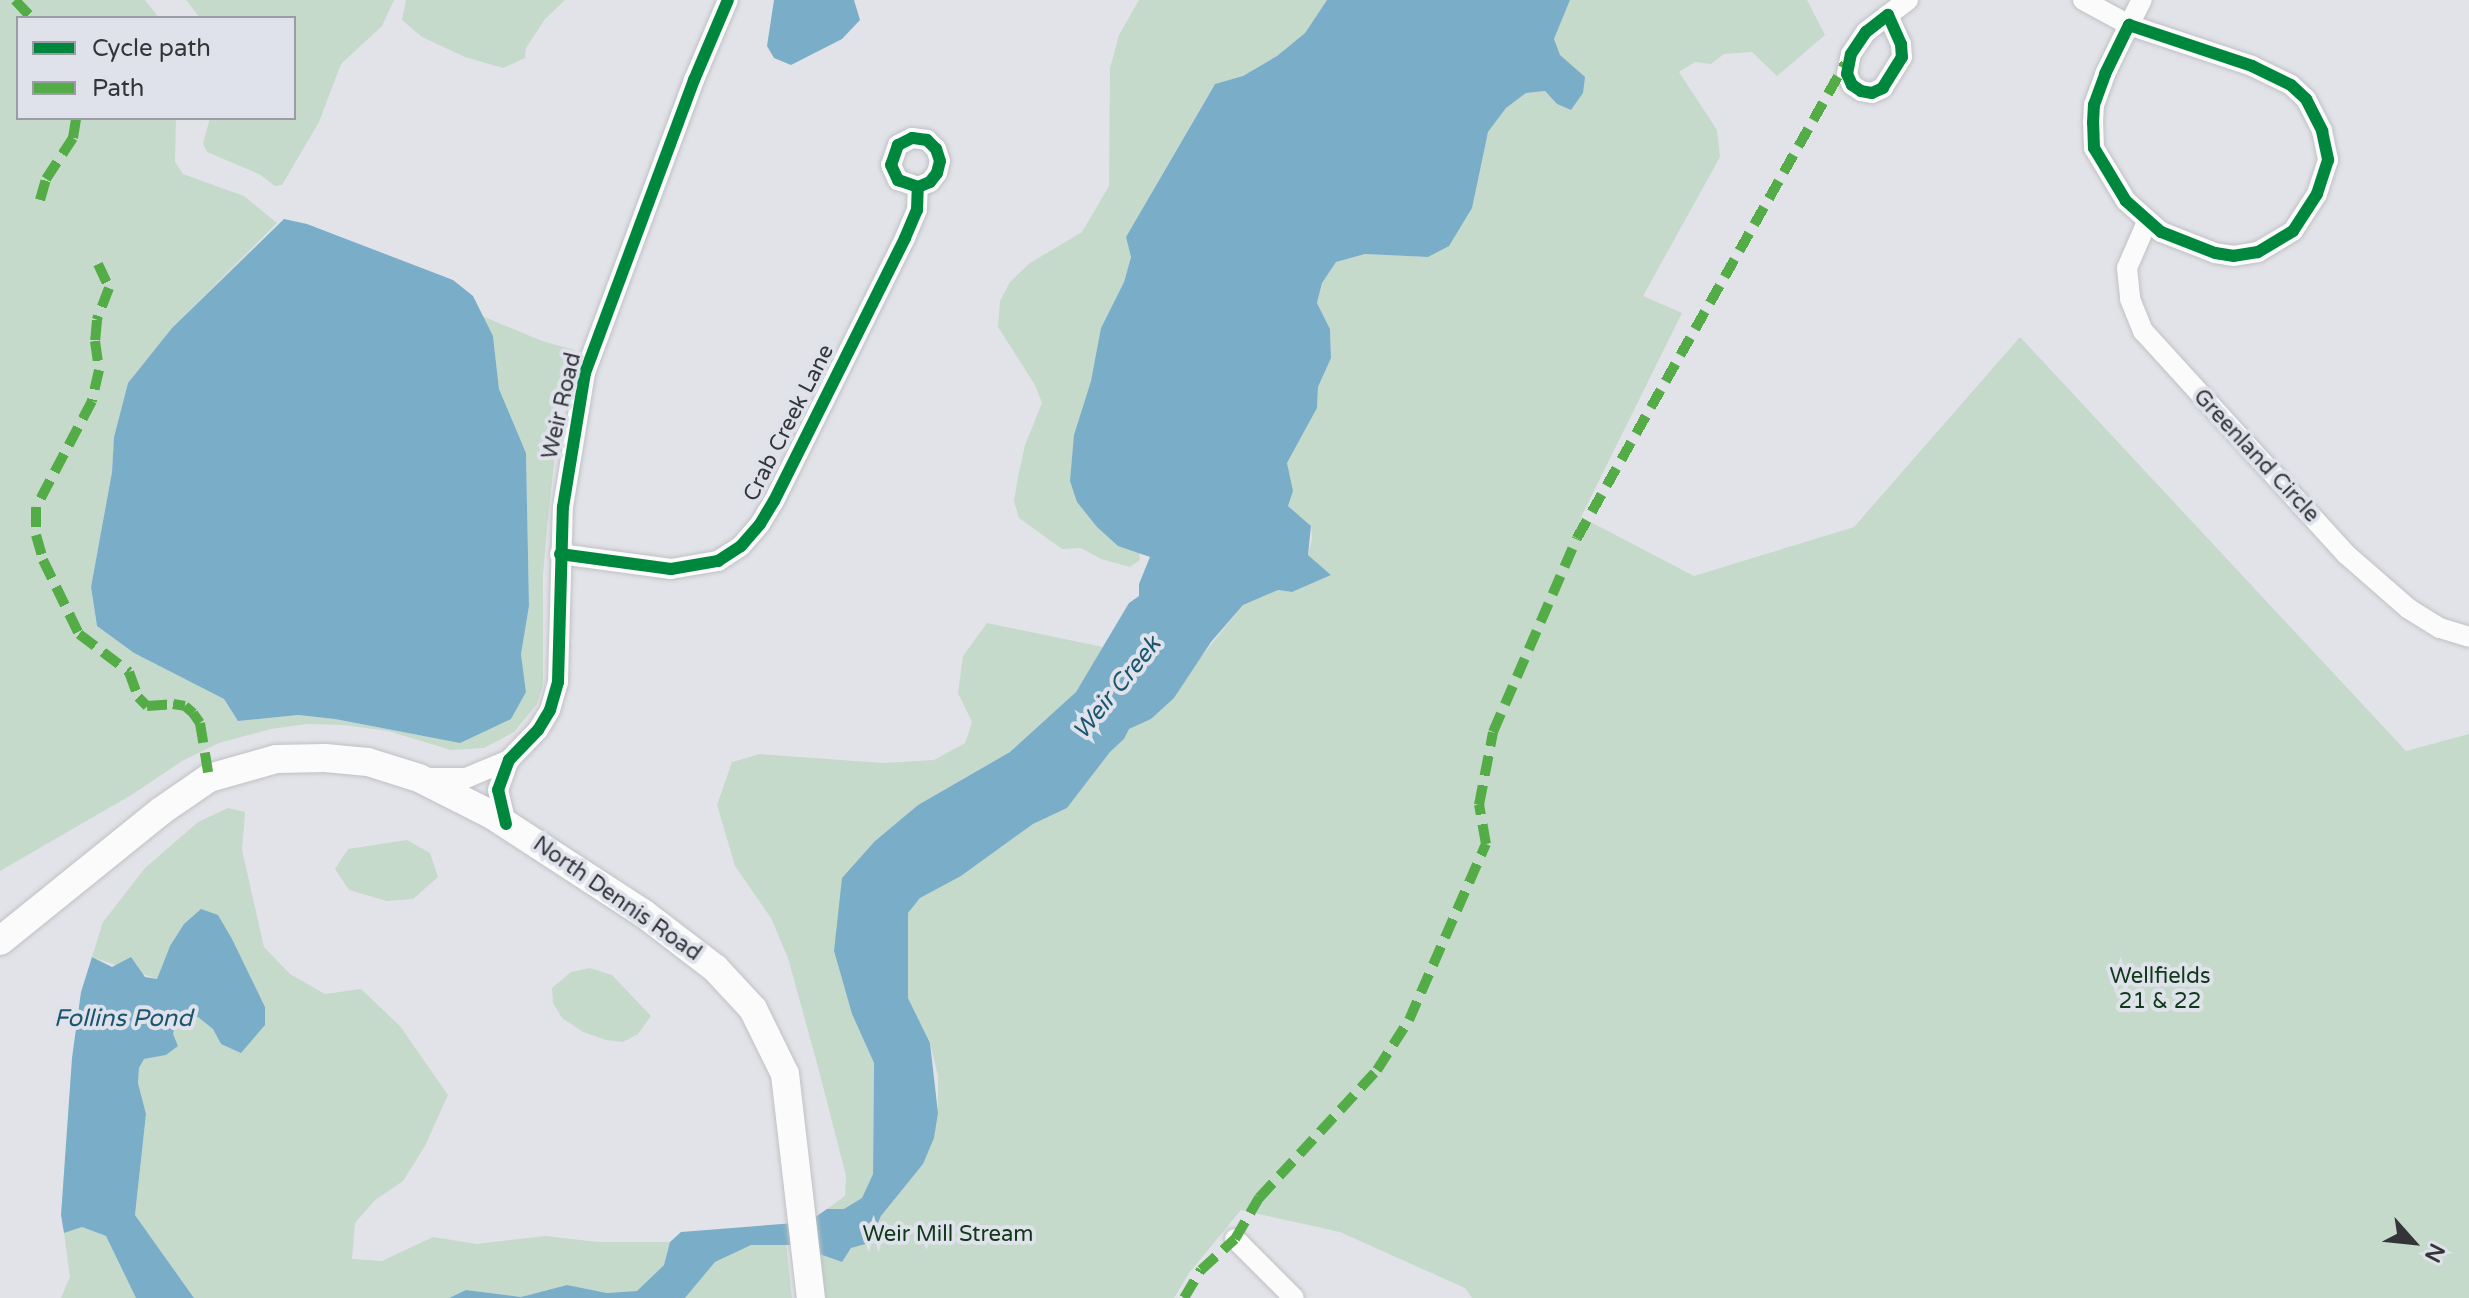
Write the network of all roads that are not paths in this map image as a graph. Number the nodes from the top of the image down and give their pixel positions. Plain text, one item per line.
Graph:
1 (728, 0) edge
2 (1908, 0) edge
3 (2083, 0) edge
4 (2142, 0) edge
5 (1888, 15) dead end
6 (2129, 25) junction
7 (918, 187) dead end
8 (2147, 222) junction
9 (560, 554) junction
10 (2469, 637) edge
11 (509, 760) junction
12 (419, 778) junction
13 (506, 824) junction
14 (0, 941) edge
15 (1235, 1239) dead end
16 (811, 1298) edge
17 (1294, 1298) edge

1 - 9 street, Weir Road
2 - 5 street
3 - 6 street
4 - 6 street
6 - 8 street
6 - 8 street
7 - 9 street, Crab Creek Lane
8 - 10 street, Greenland Circle
9 - 11 street, Weir Road
11 - 12 street, Weir Road
11 - 13 street, Weir Road
12 - 13 main road, North Dennis Road
12 - 14 main road, North Dennis Road
13 - 16 main road, North Dennis Road
15 - 17 street

